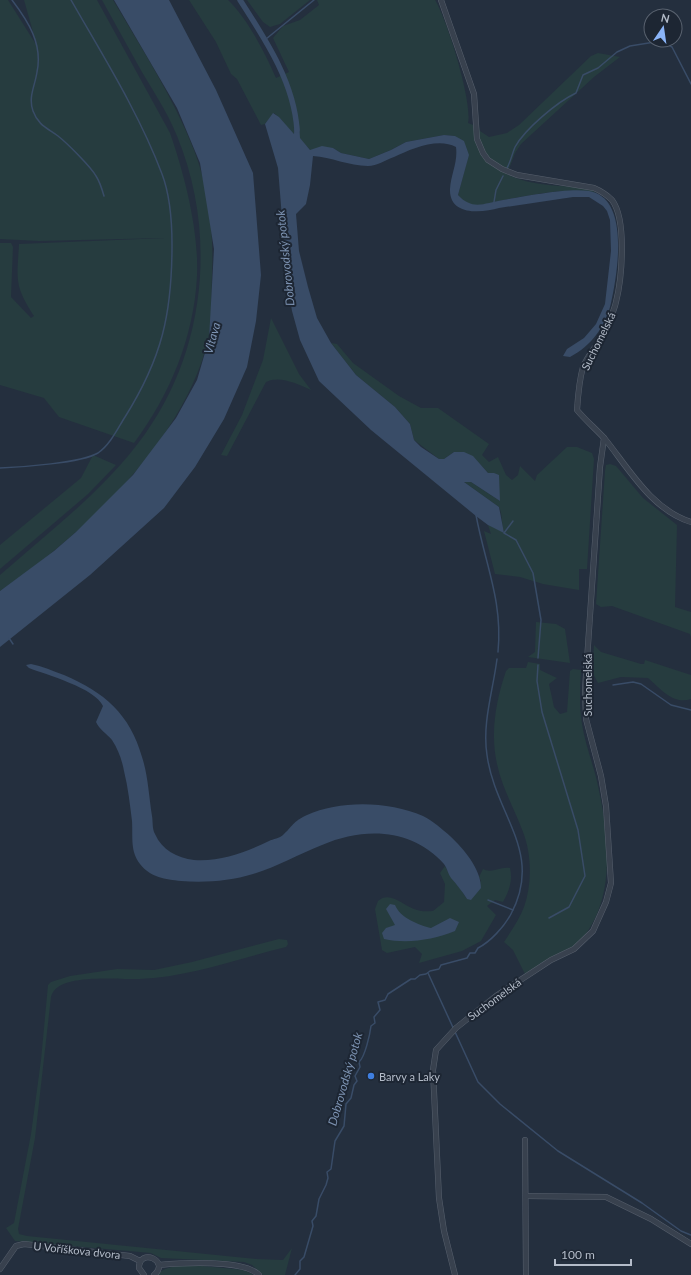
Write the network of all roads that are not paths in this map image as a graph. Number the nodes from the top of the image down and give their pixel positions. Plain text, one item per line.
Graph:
1 (441, 0) edge
2 (604, 438) junction
3 (691, 522) edge
4 (525, 1140) dead end
5 (526, 1196) junction
6 (691, 1244) edge
7 (140, 1261) junction
8 (159, 1265) junction
9 (0, 1268) edge
10 (144, 1275) edge
11 (154, 1275) edge
12 (259, 1275) edge
13 (455, 1275) edge
14 (526, 1275) edge

1 - 2 street, Suchomelská
2 - 3 street
2 - 13 street, Suchomelská
4 - 5 street
5 - 6 street
5 - 14 street
7 - 8 street
7 - 9 street, U Voříškova dvora
7 - 10 street
8 - 11 street
8 - 12 street

